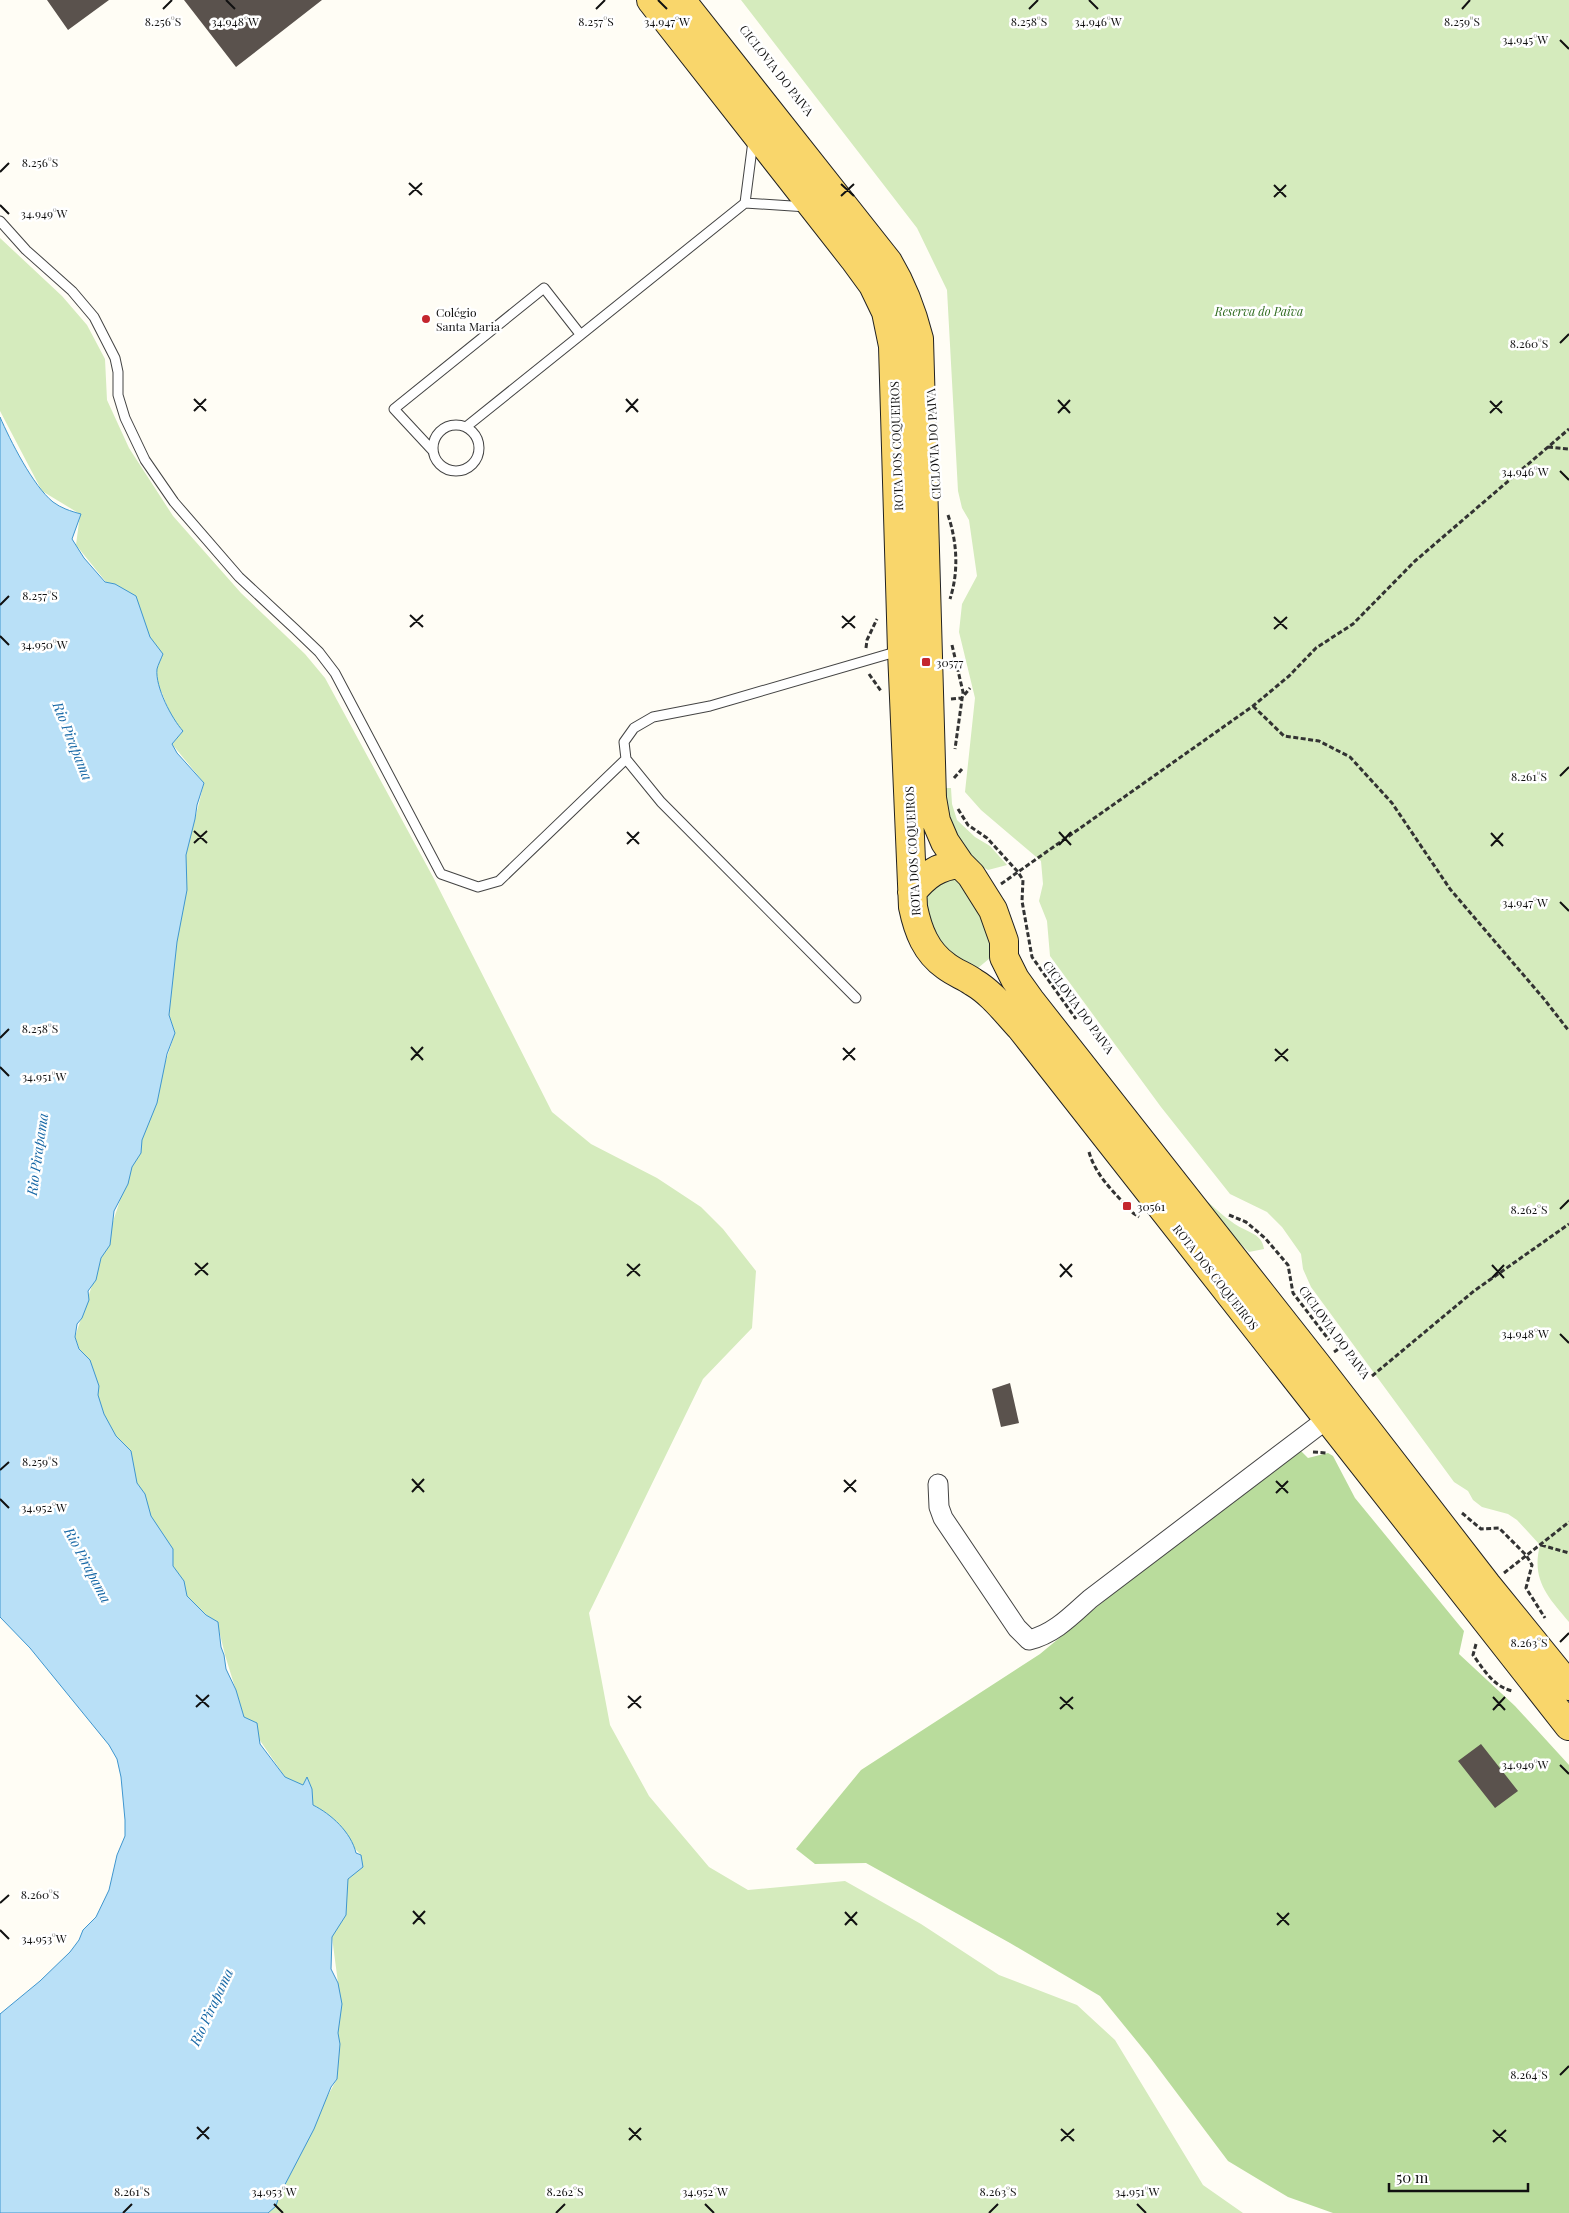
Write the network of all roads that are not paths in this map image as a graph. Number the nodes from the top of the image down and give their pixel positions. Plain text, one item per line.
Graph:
1 (651, 0) edge
2 (681, 0) edge
3 (755, 133) junction
4 (745, 203) junction
5 (814, 208) junction
6 (0, 221) edge
7 (580, 334) junction
8 (466, 427) junction
9 (433, 451) junction
10 (902, 651) junction
11 (626, 759) junction
12 (960, 864) junction
13 (912, 892) junction
14 (1004, 941) junction
15 (964, 978) junction
16 (856, 998) dead end
17 (1328, 1418) junction
18 (938, 1484) dead end
19 (1569, 1686) edge
20 (1569, 1726) edge

1 - 3 main road, ROTA DOS COQUEIROS
2 - 12 main road, ROTA DOS COQUEIROS
3 - 4 lane
3 - 5 main road, ROTA DOS COQUEIROS
4 - 5 lane
4 - 7 lane
5 - 10 main road, ROTA DOS COQUEIROS
6 - 11 lane
7 - 8 lane
7 - 9 lane
8 - 9 lane
8 - 9 lane
10 - 11 lane
10 - 13 main road, ROTA DOS COQUEIROS
11 - 16 lane
12 - 13 main road
12 - 14 main road, ROTA DOS COQUEIROS
13 - 15 main road, ROTA DOS COQUEIROS
14 - 15 main road
14 - 19 main road, ROTA DOS COQUEIROS
15 - 17 main road, ROTA DOS COQUEIROS
17 - 18 street
17 - 20 main road, ROTA DOS COQUEIROS

